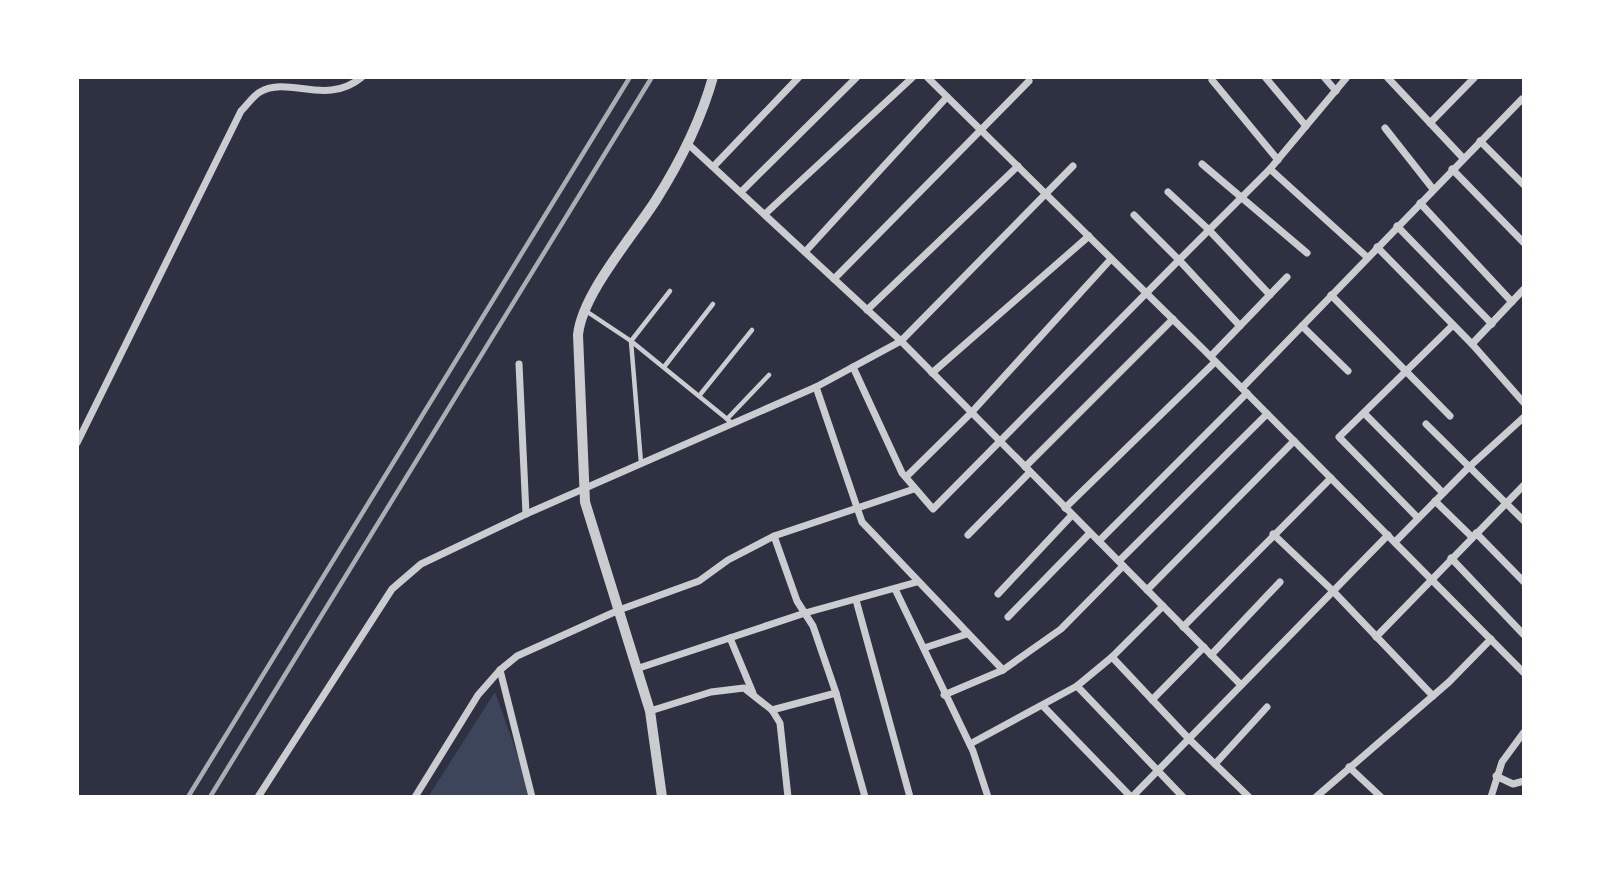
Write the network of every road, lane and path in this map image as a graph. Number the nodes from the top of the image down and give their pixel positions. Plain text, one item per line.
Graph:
1 (362, 77) edge
2 (713, 77) edge
3 (799, 77) edge
4 (857, 77) edge
5 (914, 77) edge
6 (927, 77) edge
7 (1265, 77) edge
8 (1324, 77) edge
9 (1347, 77) edge
10 (1387, 77) edge
11 (1475, 77) edge
12 (1212, 80) dead end
13 (1028, 81) dead end
14 (1336, 91) junction
15 (947, 97) junction
16 (1523, 99) edge
17 (1430, 123) junction
18 (1306, 126) junction
19 (1385, 128) dead end
20 (982, 131) junction
21 (1480, 141) junction
22 (687, 143) junction
23 (1462, 158) junction
24 (1278, 160) junction
25 (1202, 164) dead end
26 (714, 166) junction
27 (1018, 166) junction
28 (1073, 166) dead end
29 (1270, 169) junction
30 (1452, 169) junction
31 (1524, 185) edge
32 (1433, 189) junction
33 (741, 191) junction
34 (1168, 192) dead end
35 (1047, 194) junction
36 (1242, 198) junction
37 (1420, 203) junction
38 (765, 214) junction
39 (1134, 215) dead end
40 (1397, 226) junction
41 (1208, 229) junction
42 (1088, 236) junction
43 (1524, 243) edge
44 (1377, 247) junction
45 (804, 252) junction
46 (1307, 253) dead end
47 (1367, 257) junction
48 (1111, 258) junction
49 (1179, 260) junction
50 (1287, 277) dead end
51 (834, 279) junction
52 (1524, 289) edge
53 (670, 291) dead end
54 (1146, 292) junction
55 (1270, 295) junction
56 (1331, 295) junction
57 (1512, 302) junction
58 (713, 304) dead end
59 (583, 309) junction
60 (867, 310) junction
61 (1173, 319) junction
62 (1492, 324) junction
63 (1453, 325) junction
64 (1240, 326) junction
65 (1302, 326) junction
66 (752, 330) dead end
67 (631, 341) junction
68 (901, 341) junction
69 (1472, 344) junction
70 (1213, 359) junction
71 (519, 364) dead end
72 (853, 367) junction
73 (664, 368) junction
74 (1348, 371) dead end
75 (932, 373) junction
76 (1405, 373) junction
77 (769, 375) dead end
78 (816, 387) junction
79 (1244, 391) junction
80 (699, 396) junction
81 (1524, 403) edge
82 (971, 413) junction
83 (1364, 413) junction
84 (1267, 414) junction
85 (1450, 416) dead end
86 (1524, 417) edge
87 (729, 421) junction
88 (1426, 424) dead end
89 (998, 440) junction
90 (1294, 441) junction
91 (77, 443) edge
92 (641, 463) junction
93 (1469, 467) junction
94 (1027, 469) junction
95 (906, 477) junction
96 (1331, 478) junction
97 (1524, 485) edge
98 (585, 488) junction
99 (914, 489) junction
100 (1443, 493) junction
101 (1435, 501) junction
102 (1506, 503) junction
103 (1065, 508) junction
104 (856, 510) junction
105 (526, 514) junction
106 (1072, 515) junction
107 (1418, 518) junction
108 (1524, 521) edge
109 (1090, 533) junction
110 (1273, 534) junction
111 (968, 535) dead end
112 (1388, 535) junction
113 (1474, 535) junction
114 (774, 536) junction
115 (1099, 541) junction
116 (1395, 542) junction
117 (1451, 558) junction
118 (1121, 563) junction
119 (1431, 579) junction
120 (917, 582) junction
121 (1280, 582) dead end
122 (1524, 582) edge
123 (895, 589) junction
124 (1147, 590) junction
125 (1333, 591) junction
126 (998, 594) dead end
127 (856, 600) junction
128 (1163, 606) junction
129 (619, 610) junction
130 (805, 613) junction
131 (1008, 617) dead end
132 (1183, 627) junction
133 (967, 634) junction
134 (1524, 635) edge
135 (1376, 637) junction
136 (730, 638) junction
137 (1490, 639) junction
138 (1203, 647) junction
139 (924, 648) junction
140 (1212, 655) junction
141 (1112, 657) junction
142 (636, 669) junction
143 (500, 670) junction
144 (1003, 670) junction
145 (1523, 671) edge
146 (1241, 685) junction
147 (1077, 686) junction
148 (836, 693) junction
149 (944, 695) junction
150 (754, 696) junction
151 (1433, 696) junction
152 (1152, 699) junction
153 (1044, 707) junction
154 (1268, 707) dead end
155 (772, 710) junction
156 (649, 711) junction
157 (1524, 732) edge
158 (1189, 739) junction
159 (970, 744) junction
160 (1215, 764) junction
161 (1349, 767) junction
162 (1157, 772) junction
163 (1496, 776) junction
164 (1524, 781) edge
165 (258, 797) edge
166 (415, 797) edge
167 (532, 797) edge
168 (662, 797) edge
169 (788, 797) edge
170 (865, 797) edge
171 (910, 797) edge
172 (988, 797) edge
173 (1131, 797) edge
174 (1183, 797) edge
175 (1249, 797) edge
176 (1316, 797) edge
177 (1381, 797) edge
178 (1491, 797) edge

1 - 91 street
2 - 22 street
3 - 26 street
4 - 33 street
5 - 38 street
6 - 15 street
7 - 18 street
8 - 14 street
9 - 14 street
10 - 17 street
11 - 17 street
12 - 24 street
13 - 20 street
14 - 18 street
15 - 20 street
15 - 45 street
16 - 21 street
17 - 23 street
18 - 24 street
19 - 32 street
20 - 27 street
20 - 51 street
21 - 23 street
21 - 31 street
22 - 26 street
22 - 59 street
23 - 30 street
24 - 29 street
25 - 36 street
26 - 33 street
27 - 35 street
27 - 60 street
28 - 35 street
29 - 36 street
29 - 47 street
30 - 32 street
30 - 43 street
32 - 37 street
33 - 38 street
34 - 41 street
35 - 42 street
35 - 68 street
36 - 41 street
36 - 46 street
37 - 40 street
37 - 57 street
38 - 45 street
39 - 49 street
40 - 44 street
40 - 62 street
41 - 49 street
41 - 55 street
42 - 48 street
42 - 75 street
44 - 47 street
44 - 63 street
45 - 51 street
47 - 56 street
48 - 54 street
48 - 82 street
49 - 54 street
49 - 64 street
50 - 55 street
51 - 60 street
52 - 57 street
53 - 67 lane
54 - 61 street
54 - 89 street
55 - 64 street
56 - 65 street
56 - 76 street
57 - 62 street
58 - 73 lane
59 - 67 lane
59 - 98 street
60 - 68 street
61 - 70 street
61 - 94 street
62 - 69 street
63 - 69 street
63 - 76 street
64 - 70 street
65 - 74 street
65 - 79 street
66 - 80 lane
67 - 73 lane
67 - 92 lane
68 - 72 street
68 - 75 street
69 - 81 street
70 - 79 street
70 - 103 street
71 - 105 street
72 - 78 street
72 - 95 street
73 - 80 lane
75 - 82 street
76 - 83 street
76 - 85 street
77 - 87 lane
78 - 87 street
78 - 104 street
79 - 84 street
79 - 115 street
80 - 87 lane
82 - 89 street
82 - 95 street
83 - 100 street
83 - 107 street
84 - 90 street
84 - 118 street
86 - 93 street
87 - 92 street
88 - 93 street
89 - 94 street
89 - 99 street
90 - 96 street
90 - 124 street
92 - 98 street
93 - 100 street
93 - 102 street
94 - 103 street
94 - 111 street
95 - 99 street
96 - 110 street
96 - 112 street
97 - 102 street
98 - 105 street
98 - 129 street
99 - 104 street
100 - 101 street
101 - 107 street
101 - 113 street
102 - 108 street
102 - 113 street
103 - 106 street
104 - 114 street
104 - 120 street
105 - 165 street
106 - 109 street
106 - 126 street
107 - 116 street
109 - 115 street
109 - 131 street
110 - 125 street
110 - 132 street
112 - 116 street
112 - 125 street
113 - 117 street
113 - 122 street
114 - 129 street
114 - 130 street
115 - 118 street
116 - 119 street
117 - 119 street
117 - 134 street
118 - 124 street
118 - 144 street
119 - 135 street
119 - 137 street
120 - 123 street
120 - 133 street
121 - 140 street
123 - 127 street
123 - 139 street
124 - 128 street
125 - 135 street
125 - 146 street
127 - 130 street
127 - 171 street
128 - 132 street
128 - 141 street
129 - 142 street
129 - 143 street
130 - 136 street
130 - 148 street
132 - 138 street
133 - 139 street
133 - 144 street
135 - 151 street
136 - 142 street
136 - 150 street
137 - 145 street
137 - 151 street
138 - 140 street
138 - 152 street
139 - 149 street
140 - 146 street
141 - 147 street
141 - 152 street
142 - 156 street
143 - 166 street
143 - 167 street
144 - 149 street
146 - 158 street
147 - 153 street
147 - 162 street
148 - 155 street
148 - 170 street
149 - 159 street
150 - 155 street
150 - 156 street
151 - 161 street
152 - 158 street
153 - 159 street
153 - 173 street
154 - 160 street
155 - 169 street
156 - 168 street
157 - 163 street
158 - 160 street
158 - 162 street
159 - 172 street
160 - 175 street
161 - 176 street
161 - 177 street
162 - 173 street
162 - 174 street
163 - 164 street
163 - 178 street

